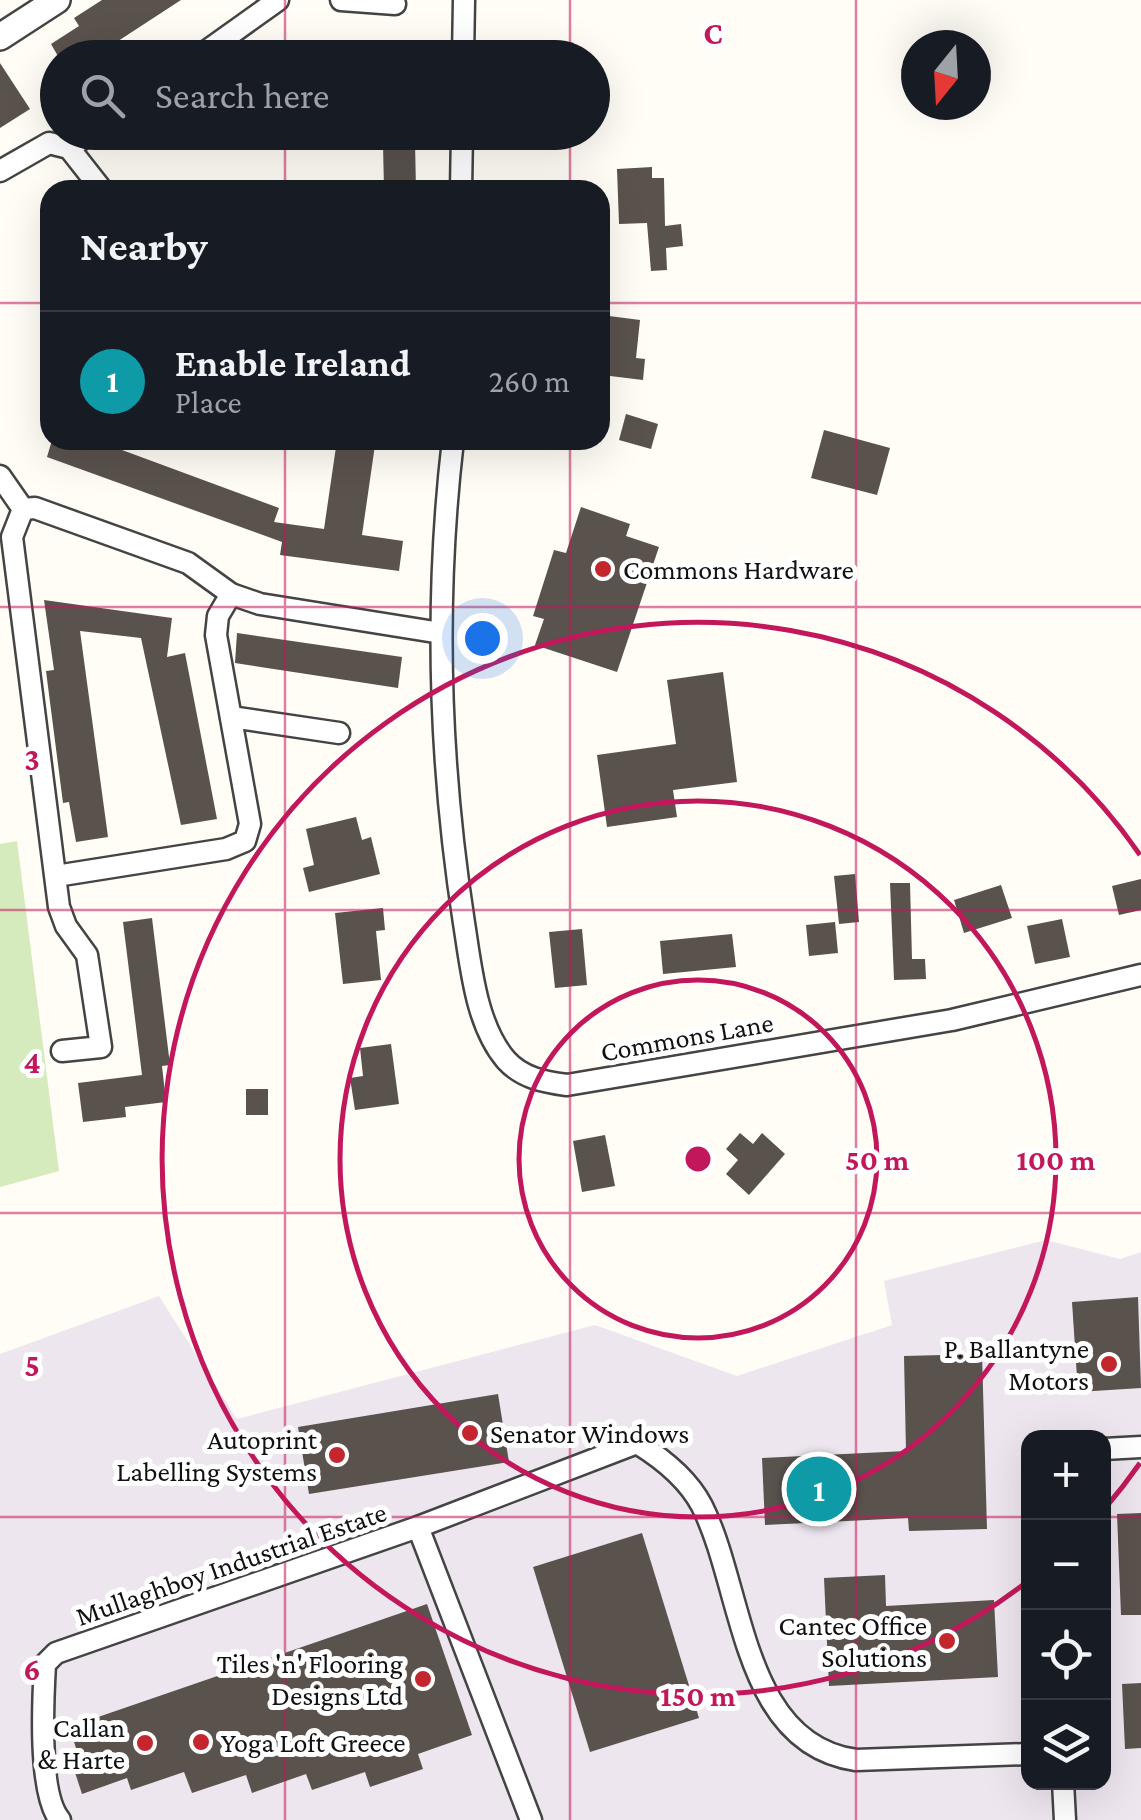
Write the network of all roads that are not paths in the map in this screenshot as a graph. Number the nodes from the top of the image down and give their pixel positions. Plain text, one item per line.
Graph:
1 (57, 0) edge
2 (278, 0) edge
3 (341, 0) edge
4 (464, 0) edge
5 (395, 4) dead end
6 (0, 36) edge
7 (222, 40) edge
8 (463, 40) edge
9 (40, 148) edge
10 (72, 150) edge
11 (462, 150) edge
12 (0, 171) edge
13 (94, 180) edge
14 (462, 180) edge
15 (452, 450) edge
16 (0, 476) edge
17 (23, 509) junction
18 (231, 594) junction
19 (441, 633) junction
20 (231, 717) junction
21 (339, 733) dead end
22 (56, 876) junction
23 (1141, 974) edge
24 (62, 1051) dead end
25 (1141, 1446) edge
26 (1111, 1448) edge
27 (418, 1527) junction
28 (1021, 1754) edge
29 (1064, 1790) edge
30 (60, 1820) edge
31 (531, 1820) edge
32 (1065, 1820) edge

1 - 6 street
2 - 7 street
3 - 5 street
4 - 8 street
9 - 12 street
10 - 13 street
11 - 14 street
15 - 19 street, Commons Lane
16 - 17 street
17 - 18 street
17 - 22 street
18 - 19 street
18 - 20 street
19 - 23 street, Commons Lane
20 - 21 street
20 - 22 street
22 - 24 street
25 - 26 street
27 - 28 street, Mullaghboy Industrial Estate
27 - 30 street, Mullaghboy Industrial Estate
27 - 31 street, Mullaghboy Industrial Estate
29 - 32 street

